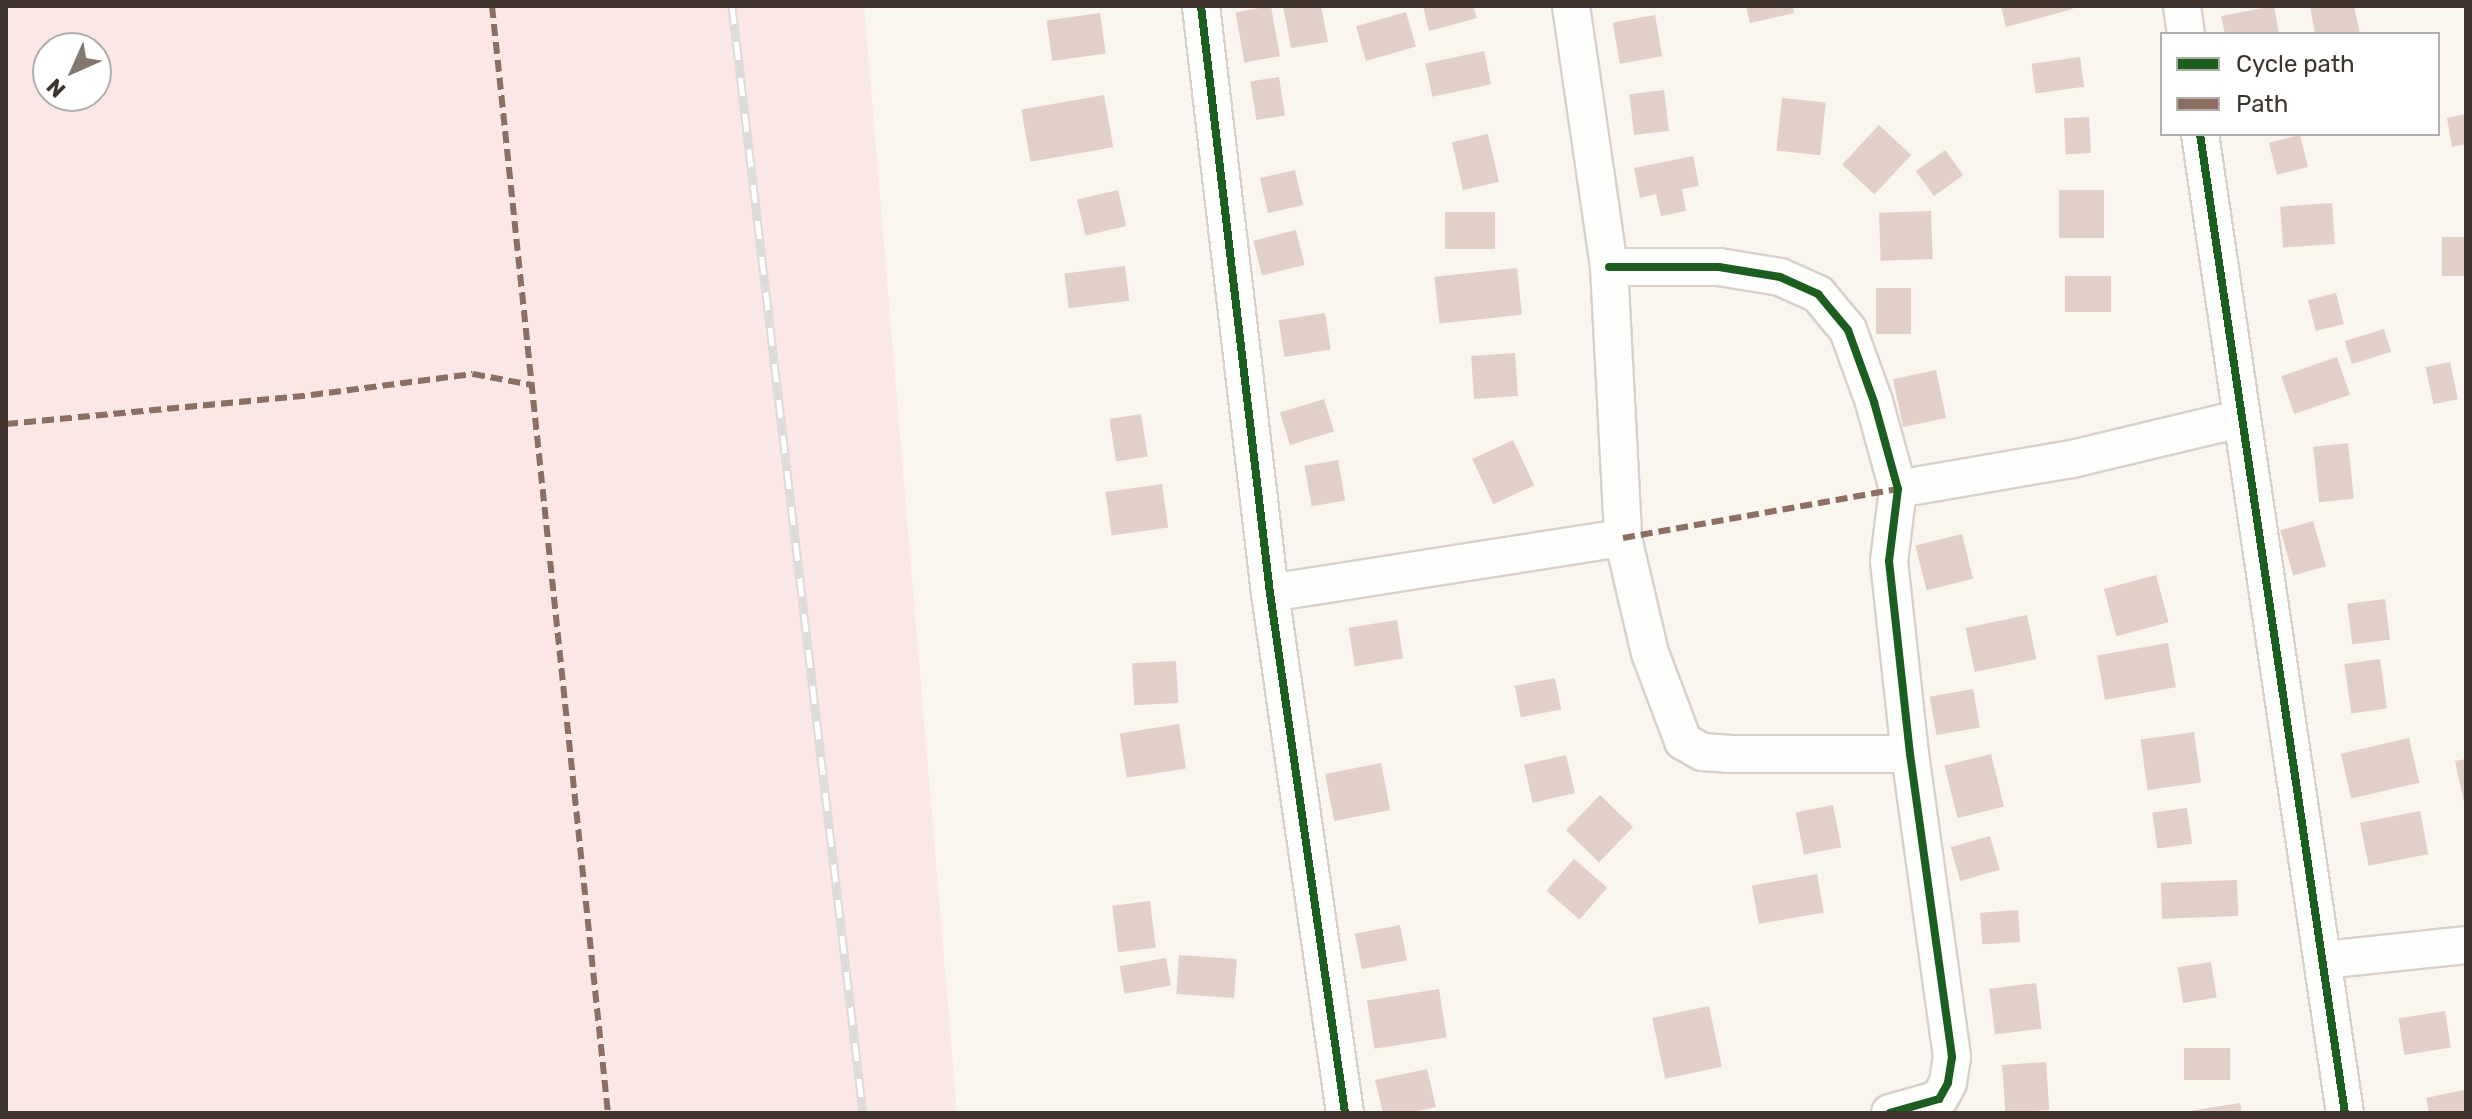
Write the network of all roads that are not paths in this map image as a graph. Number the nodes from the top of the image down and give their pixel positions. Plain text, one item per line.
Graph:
1 (1201, 6) edge
2 (1571, 6) edge
3 (2182, 6) edge
4 (2186, 32) edge
5 (2200, 136) edge
6 (1609, 267) junction
7 (2239, 419) junction
8 (1898, 489) junction
9 (1623, 538) junction
10 (1270, 593) junction
11 (1910, 754) junction
12 (2466, 945) edge
13 (2324, 960) junction
14 (1345, 1113) edge
15 (1890, 1113) edge
16 (2345, 1113) edge

1 - 10 street
2 - 6 street
3 - 4 street
5 - 7 street
6 - 8 street
6 - 9 street
7 - 8 street
7 - 13 street
8 - 11 street
9 - 10 street
9 - 11 street
10 - 14 street
11 - 15 street
12 - 13 street
13 - 16 street

